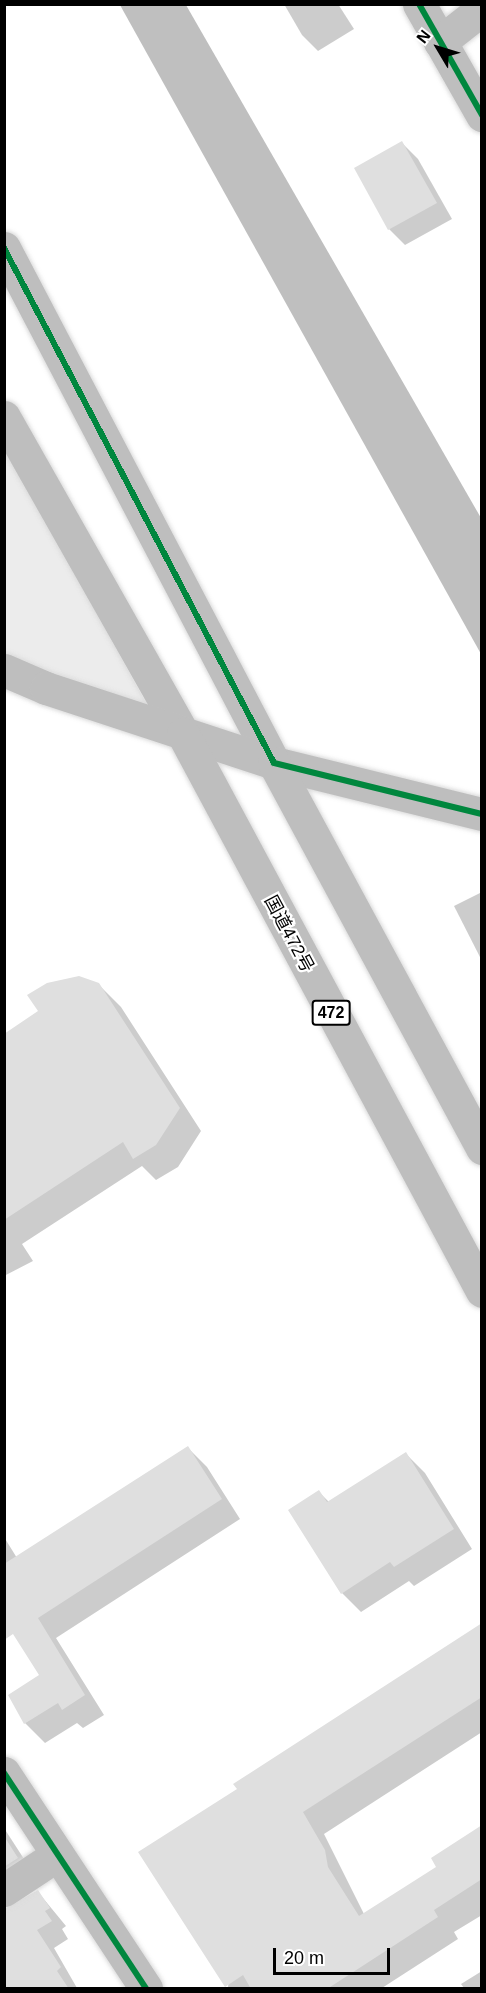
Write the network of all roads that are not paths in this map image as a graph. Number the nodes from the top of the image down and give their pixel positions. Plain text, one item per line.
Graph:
1 (419, 4) edge
2 (482, 9) edge
3 (440, 42) junction
4 (482, 115) edge
5 (4, 248) edge
6 (4, 417) edge
7 (4, 670) edge
8 (183, 734) junction
9 (274, 763) junction
10 (482, 814) edge
11 (482, 1148) edge
12 (482, 1291) edge
13 (4, 1773) edge
14 (57, 1855) junction
15 (4, 1890) edge
16 (146, 1989) edge

1 - 3 main road
2 - 3 main road
3 - 4 main road
5 - 9 main road
6 - 8 main road, 国道472号
7 - 8 main road
8 - 9 main road
8 - 12 main road, 国道472号 / 472
9 - 10 main road
9 - 11 main road
13 - 14 main road
14 - 15 main road
14 - 16 main road

